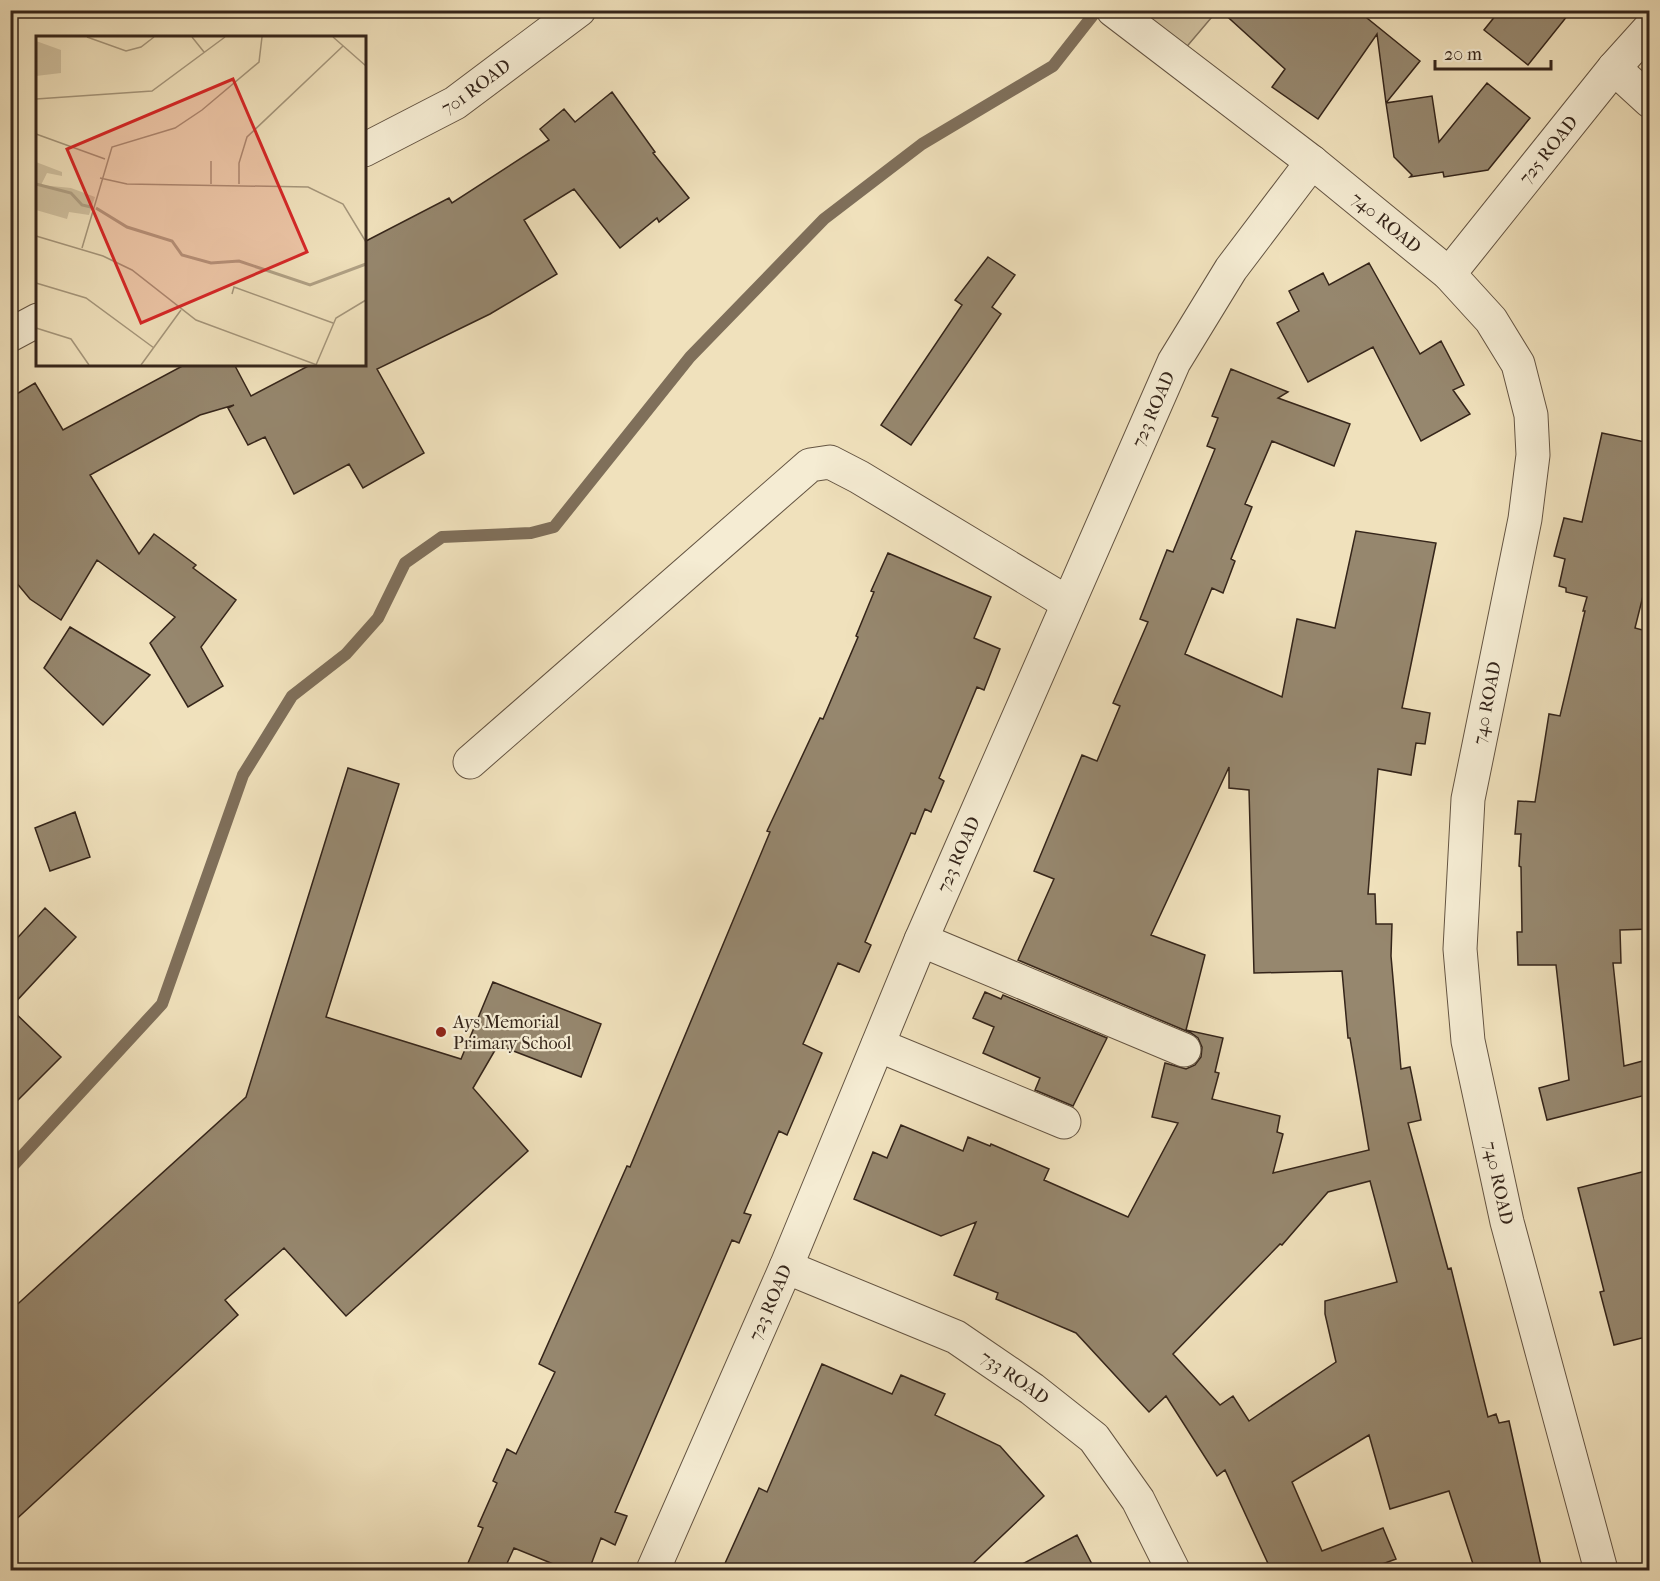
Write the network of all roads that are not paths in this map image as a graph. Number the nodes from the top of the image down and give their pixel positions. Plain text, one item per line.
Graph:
1 (579, 10) edge
2 (1122, 18) edge
3 (1650, 28) edge
4 (1614, 68) junction
5 (1650, 101) edge
6 (366, 149) edge
7 (1312, 162) junction
8 (1449, 274) junction
9 (36, 321) edge
10 (10, 335) edge
11 (1068, 603) junction
12 (470, 762) dead end
13 (921, 940) junction
14 (878, 1045) junction
15 (1184, 1050) dead end
16 (1064, 1122) dead end
17 (786, 1267) junction
18 (653, 1570) edge
19 (1173, 1570) edge
20 (1601, 1570) edge

1 - 6 street, 701 ROAD
2 - 7 street, 740 ROAD
3 - 4 street, 725 ROAD
4 - 5 street
4 - 8 street, 725 ROAD
7 - 8 street, 740 ROAD
7 - 11 street, 723 ROAD
8 - 20 street, 740 ROAD
9 - 10 street
11 - 12 street
11 - 13 street, 723 ROAD
13 - 14 street, 723 ROAD
13 - 15 street
14 - 16 street
14 - 17 street, 723 ROAD
17 - 18 street, 723 ROAD
17 - 19 street, 733 ROAD

